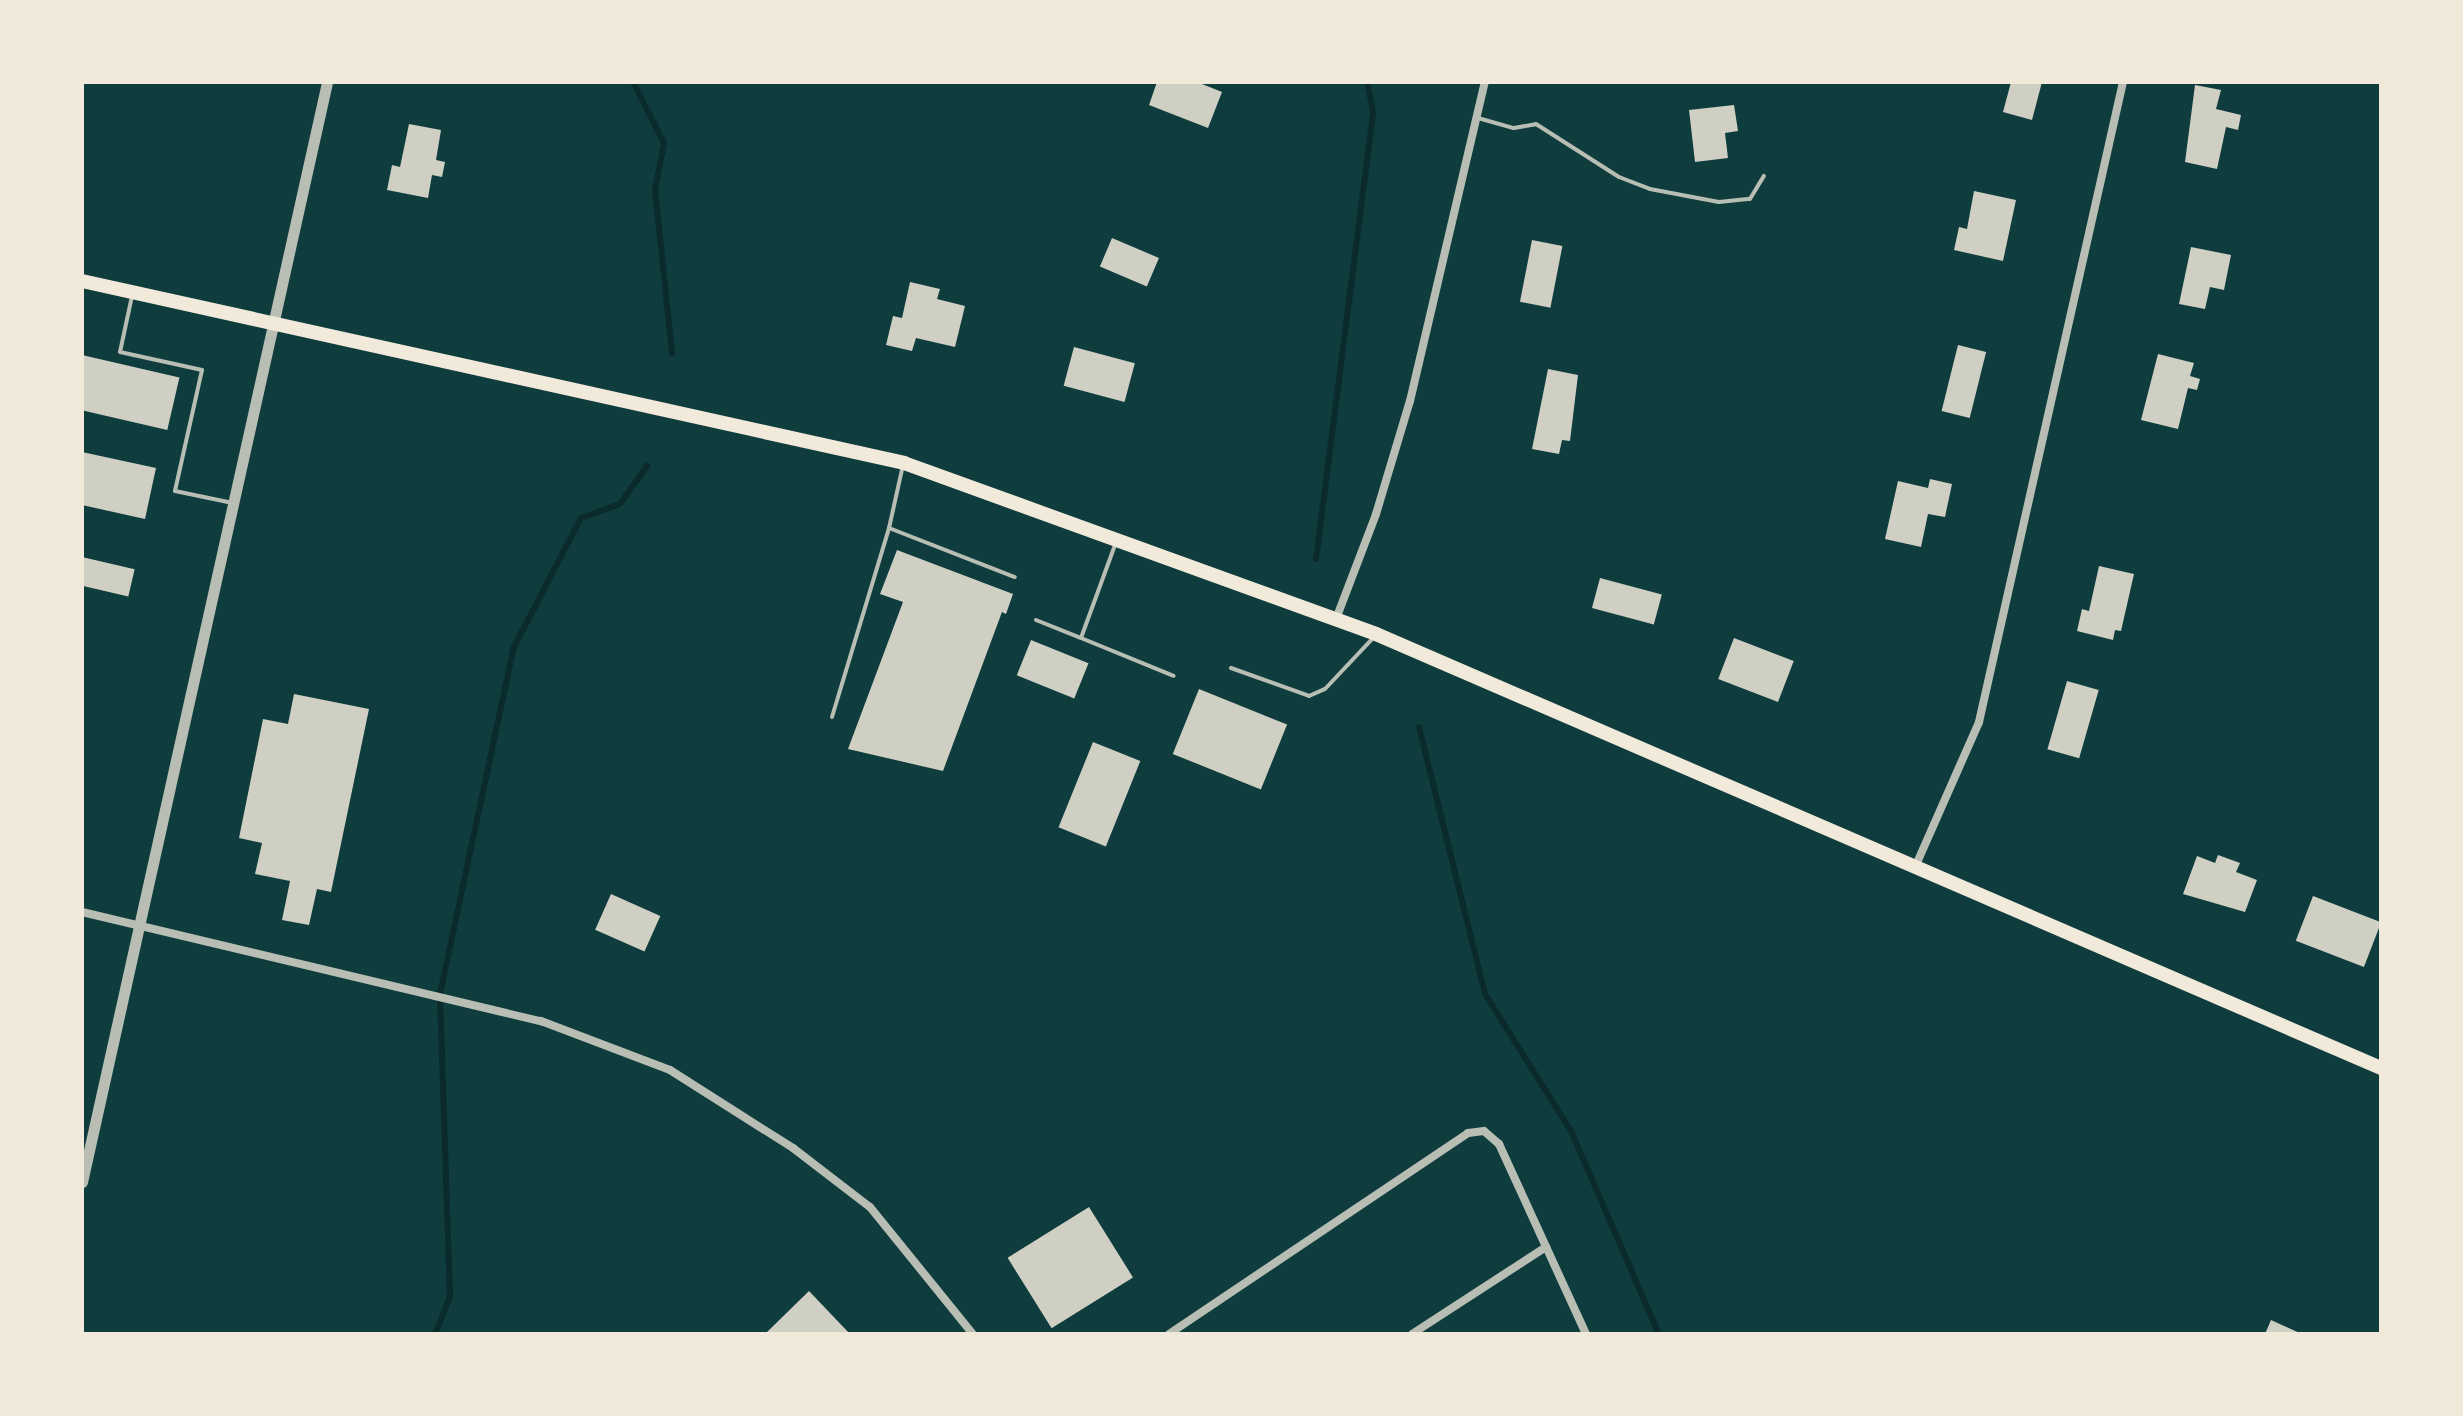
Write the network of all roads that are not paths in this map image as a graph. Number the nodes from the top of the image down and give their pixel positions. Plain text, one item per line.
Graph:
1 (327, 82) edge
2 (1485, 82) edge
3 (2123, 82) edge
4 (1476, 117) junction
5 (1764, 176) dead end
6 (82, 281) edge
7 (132, 293) junction
8 (274, 325) junction
9 (904, 463) junction
10 (235, 503) junction
11 (889, 528) junction
12 (1117, 539) junction
13 (1015, 577) dead end
14 (1336, 619) junction
15 (1036, 620) dead end
16 (1376, 634) junction
17 (1081, 638) junction
18 (1231, 668) dead end
19 (1174, 676) dead end
20 (832, 717) dead end
21 (1916, 865) junction
22 (82, 912) edge
23 (139, 925) junction
24 (2381, 1068) edge
25 (82, 1182) edge
26 (1546, 1247) junction
27 (973, 1334) edge
28 (1169, 1334) edge
29 (1412, 1334) edge
30 (1586, 1334) edge

1 - 8 street
2 - 4 street
3 - 21 street
4 - 5 lane
4 - 14 street
6 - 7 main road
7 - 8 main road
7 - 10 lane
8 - 9 main road
8 - 10 street
9 - 11 lane
9 - 12 main road
10 - 23 street
11 - 13 lane
11 - 20 lane
12 - 14 main road
12 - 17 lane
14 - 16 main road
15 - 17 lane
16 - 18 lane
16 - 21 main road
17 - 19 lane
21 - 24 main road
22 - 23 street
23 - 25 street
23 - 27 street
26 - 28 street
26 - 29 street
26 - 30 street

